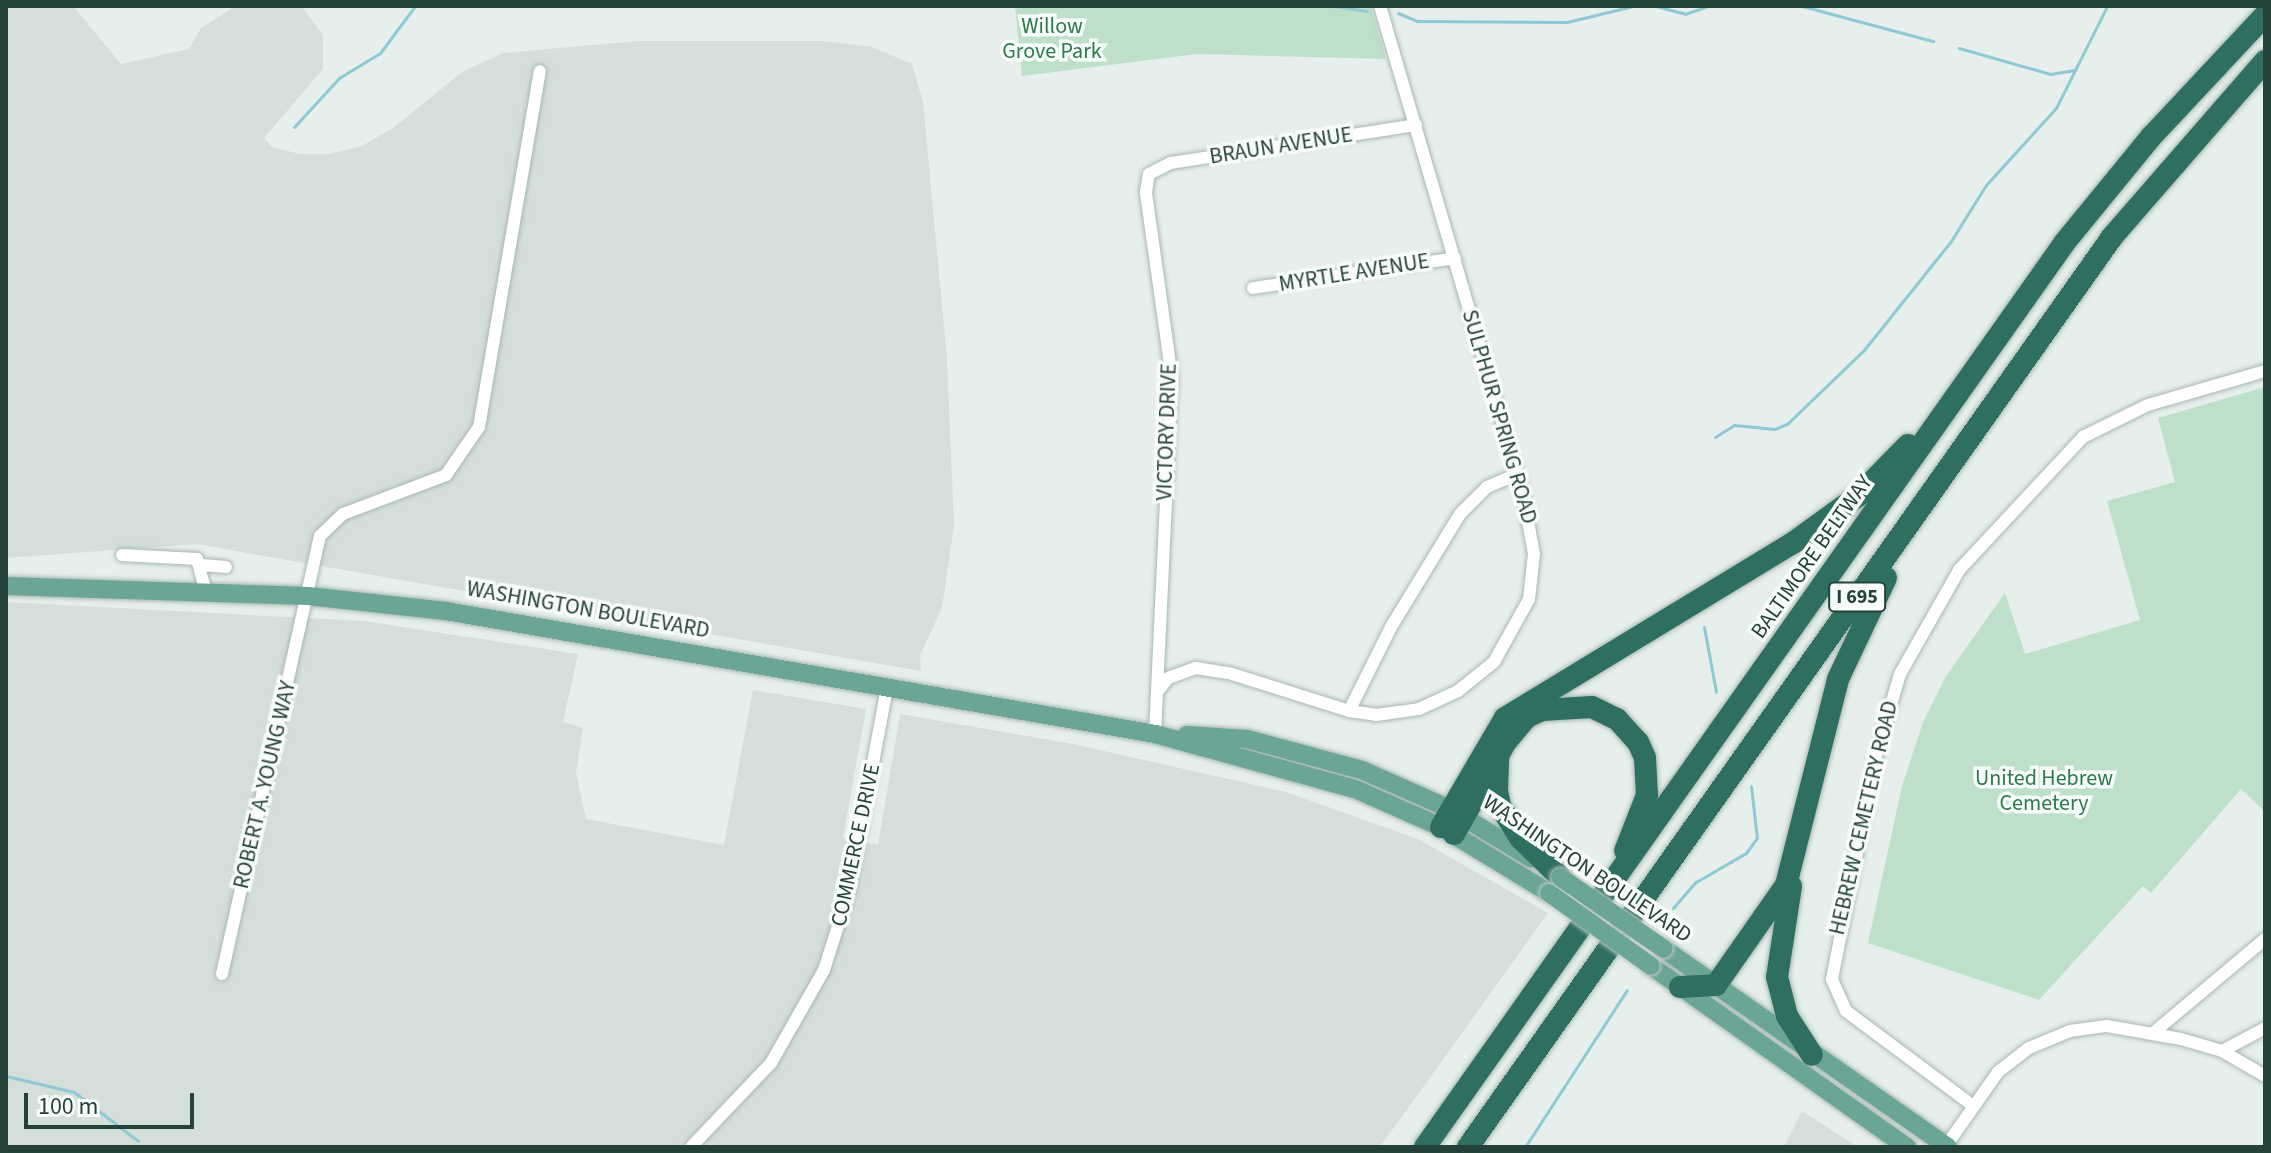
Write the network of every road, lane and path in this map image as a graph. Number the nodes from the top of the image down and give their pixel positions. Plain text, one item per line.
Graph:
1 (1380, 6) edge
2 (2265, 15) edge
3 (2265, 61) edge
4 (540, 71) dead end
5 (1416, 125) junction
6 (1149, 174) joint
7 (1455, 258) junction
8 (1253, 288) dead end
9 (1980, 363) junction
10 (2265, 371) edge
11 (1949, 465) junction
12 (1517, 474) junction
13 (122, 555) dead end
14 (202, 565) junction
15 (226, 567) dead end
16 (6, 586) edge
17 (206, 592) junction
18 (308, 596) junction
19 (887, 687) junction
20 (1158, 691) junction
21 (1349, 711) junction
22 (1155, 734) junction
23 (1498, 756) junction
24 (1452, 822) junction
25 (1798, 850) junction
26 (1554, 885) junction
27 (1598, 907) junction
28 (2265, 939) edge
29 (222, 974) dead end
30 (1716, 985) junction
31 (1680, 987) junction
32 (2265, 1028) edge
33 (2153, 1033) junction
34 (2222, 1051) junction
35 (1812, 1055) junction
36 (2265, 1076) edge
37 (1972, 1105) junction
38 (1947, 1146) edge
39 (691, 1147) edge
40 (1425, 1147) edge
41 (1468, 1147) edge
42 (1907, 1147) edge

1 - 5 street, SULPHUR SPRING ROAD
2 - 9 highway, BALTIMORE BELTWAY / I 695
3 - 11 highway, I 695
4 - 18 street, ROBERT A. YOUNG WAY
5 - 6 street, BRAUN AVENUE
5 - 7 street, SULPHUR SPRING ROAD
6 - 20 street, VICTORY DRIVE
7 - 8 street, MYRTLE AVENUE
7 - 12 street, SULPHUR SPRING ROAD
9 - 24 highway
9 - 27 highway, BALTIMORE BELTWAY / I 695
10 - 37 street, HEBREW CEMETERY ROAD
11 - 25 highway
11 - 41 highway, I 695
12 - 21 street
12 - 21 street, SULPHUR SPRING ROAD
13 - 14 street
14 - 15 street
14 - 17 street
16 - 17 main road, WASHINGTON BOULEVARD
17 - 18 main road, WASHINGTON BOULEVARD
18 - 19 main road, WASHINGTON BOULEVARD
18 - 29 street, ROBERT A. YOUNG WAY
19 - 22 main road, WASHINGTON BOULEVARD
19 - 39 street, COMMERCE DRIVE
20 - 21 street, SULPHUR SPRING ROAD
20 - 22 street
22 - 24 main road, WASHINGTON BOULEVARD
23 - 24 highway
23 - 26 highway
23 - 27 highway
24 - 26 main road, WASHINGTON BOULEVARD
25 - 30 highway
25 - 35 highway
26 - 30 main road, WASHINGTON BOULEVARD, bridge
26 - 31 main road, WASHINGTON BOULEVARD, bridge
27 - 40 highway, BALTIMORE BELTWAY / I 695
28 - 33 street
30 - 31 highway
30 - 35 main road, WASHINGTON BOULEVARD
31 - 42 main road, WASHINGTON BOULEVARD
32 - 34 street
33 - 34 street
33 - 37 street
34 - 36 street
35 - 38 main road, WASHINGTON BOULEVARD
37 - 38 street

